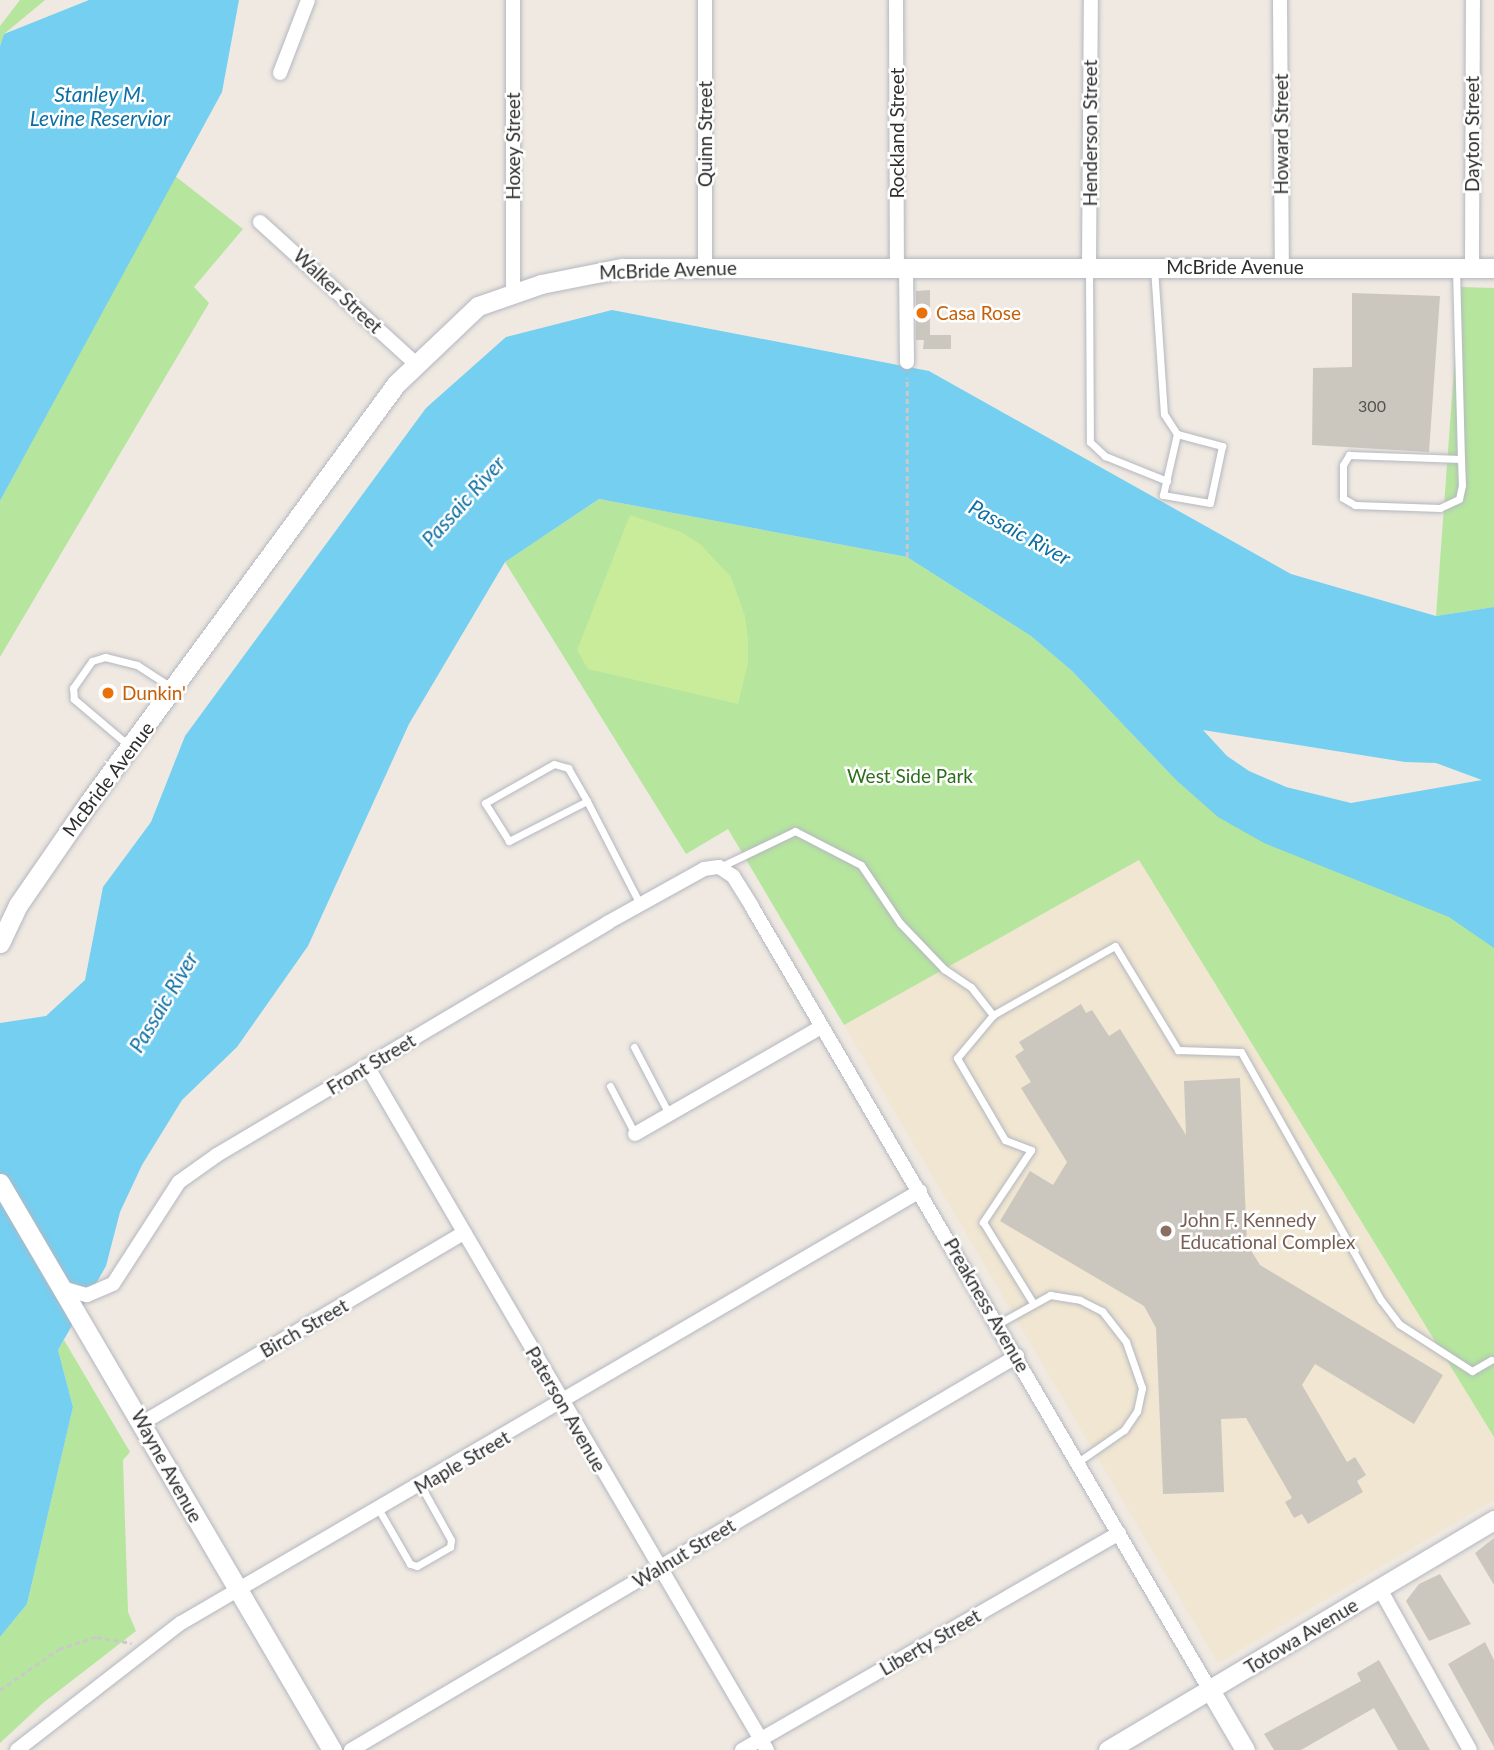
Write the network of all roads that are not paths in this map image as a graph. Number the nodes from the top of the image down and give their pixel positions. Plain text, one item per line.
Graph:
1 (308, 0) edge
2 (513, 0) edge
3 (705, 0) edge
4 (896, 0) edge
5 (1091, 0) edge
6 (1280, 0) edge
7 (1473, 0) edge
8 (279, 73) dead end
9 (260, 222) dead end
10 (902, 267) junction
11 (1089, 267) junction
12 (1154, 267) junction
13 (705, 268) junction
14 (1282, 268) junction
15 (1464, 268) junction
16 (1494, 268) edge
17 (513, 292) junction
18 (907, 362) road end
19 (415, 363) junction
20 (1177, 434) junction
21 (1461, 459) junction
22 (1167, 481) junction
23 (174, 690) junction
24 (131, 747) junction
25 (587, 801) junction
26 (719, 867) junction
27 (640, 904) junction
28 (0, 943) edge
29 (993, 1015) junction
30 (821, 1027) junction
31 (634, 1046) dead end
32 (368, 1066) junction
33 (610, 1086) dead end
34 (669, 1114) junction
35 (635, 1134) joint
36 (0, 1183) edge
37 (920, 1191) junction
38 (464, 1233) junction
39 (62, 1288) junction
40 (1033, 1303) junction
41 (998, 1324) junction
42 (1017, 1356) junction
43 (1491, 1360) dead end
44 (563, 1403) junction
45 (144, 1422) junction
46 (1078, 1462) junction
47 (421, 1486) junction
48 (379, 1510) junction
49 (1494, 1520) edge
50 (1119, 1533) junction
51 (660, 1568) junction
52 (1380, 1590) junction
53 (239, 1592) junction
54 (1210, 1690) junction
55 (764, 1745) edge
56 (17, 1750) edge
57 (332, 1750) edge
58 (351, 1750) edge
59 (741, 1750) edge
60 (1108, 1750) edge
61 (1245, 1750) edge
62 (1470, 1750) edge

1 - 8 street
2 - 17 street, Hoxey Street
3 - 13 street, Quinn Street
4 - 10 street, Rockland Street
5 - 11 street, Henderson Street
6 - 14 street, Howard Street
7 - 15 street, Dayton Street
9 - 19 street, Walker Street
10 - 11 main road, McBride Avenue
10 - 13 main road, McBride Avenue
10 - 18 street, Rockland Street
11 - 12 main road, McBride Avenue
11 - 22 lane
12 - 14 main road, McBride Avenue
12 - 20 lane
13 - 17 main road, McBride Avenue
14 - 15 main road, McBride Avenue
15 - 16 main road, McBride Avenue
15 - 21 lane
17 - 19 main road, McBride Avenue
19 - 23 main road, McBride Avenue
20 - 22 lane
20 - 22 lane
21 - 21 lane
23 - 24 main road, McBride Avenue
23 - 24 lane
24 - 28 main road, McBride Avenue
25 - 25 lane
25 - 27 lane
26 - 27 street, Front Street
26 - 29 lane
26 - 30 street, Preakness Avenue
27 - 32 street, Front Street
29 - 40 lane
29 - 43 lane
30 - 34 street
30 - 37 street, Preakness Avenue
31 - 34 lane
32 - 38 street, Paterson Avenue
32 - 39 street, Front Street
33 - 35 lane
34 - 35 street
36 - 39 main road, Wayne Avenue
37 - 41 street, Preakness Avenue
37 - 44 street, Maple Street
38 - 44 street, Paterson Avenue
38 - 45 street, Birch Street
39 - 45 main road, Wayne Avenue
40 - 41 lane
40 - 46 lane
41 - 42 street, Preakness Avenue
42 - 46 street, Preakness Avenue
42 - 51 street, Walnut Street
44 - 47 street, Maple Street
44 - 51 street, Paterson Avenue
45 - 53 main road, Wayne Avenue
46 - 50 street, Preakness Avenue
47 - 48 street, Maple Street
47 - 48 lane
48 - 53 street, Maple Street
49 - 52 main road, Totowa Avenue
50 - 54 street, Preakness Avenue
50 - 55 street, Liberty Street
51 - 55 street, Paterson Avenue
51 - 58 street, Walnut Street
52 - 54 main road, Totowa Avenue
52 - 62 street
53 - 56 street, Maple Street
53 - 57 main road, Wayne Avenue
54 - 60 main road, Totowa Avenue
54 - 61 main road, Preakness Avenue
55 - 59 street, Liberty Street

